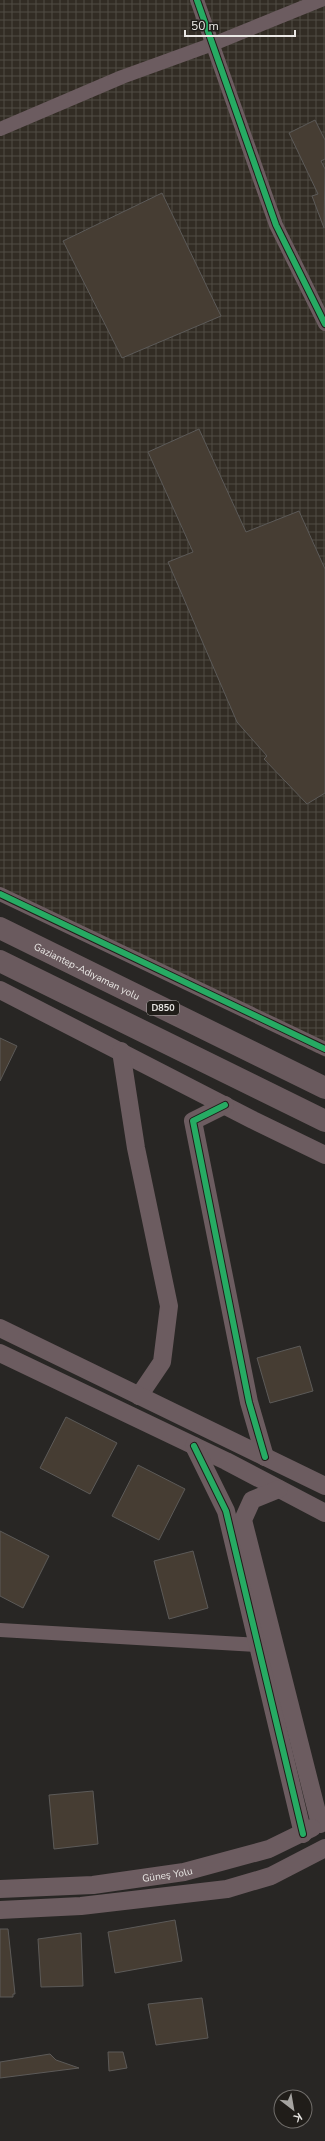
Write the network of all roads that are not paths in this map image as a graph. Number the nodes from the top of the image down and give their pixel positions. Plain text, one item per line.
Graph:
1 (197, 0) edge
2 (321, 0) edge
3 (212, 44) junction
4 (0, 129) edge
5 (325, 324) edge
6 (0, 894) edge
7 (0, 928) edge
8 (0, 961) edge
9 (0, 990) edge
10 (325, 1049) edge
11 (121, 1050) junction
12 (325, 1088) edge
13 (224, 1105) junction
14 (325, 1121) edge
15 (325, 1155) edge
16 (0, 1328) edge
17 (0, 1353) edge
18 (139, 1396) junction
19 (194, 1446) junction
20 (265, 1457) junction
21 (325, 1486) edge
22 (279, 1489) junction
23 (325, 1513) edge
24 (0, 1630) edge
25 (258, 1645) junction
26 (323, 1822) edge
27 (303, 1834) junction
28 (325, 1848) edge
29 (0, 1889) edge
30 (0, 1910) edge

1 - 3 street
2 - 3 street
3 - 4 street
3 - 5 street
6 - 10 street
7 - 12 highway, Gaziantep-Adıyaman yolu / D850
8 - 14 highway
9 - 11 street
11 - 13 street
11 - 18 street
13 - 15 street
13 - 20 street
16 - 18 street
17 - 19 street
18 - 20 street
19 - 22 street
19 - 25 street
20 - 21 street
22 - 23 street
22 - 26 street
24 - 25 street
25 - 27 street
26 - 27 street, Güneş Yolu
27 - 29 street, Güneş Yolu
28 - 30 street, Güneş Yolu

